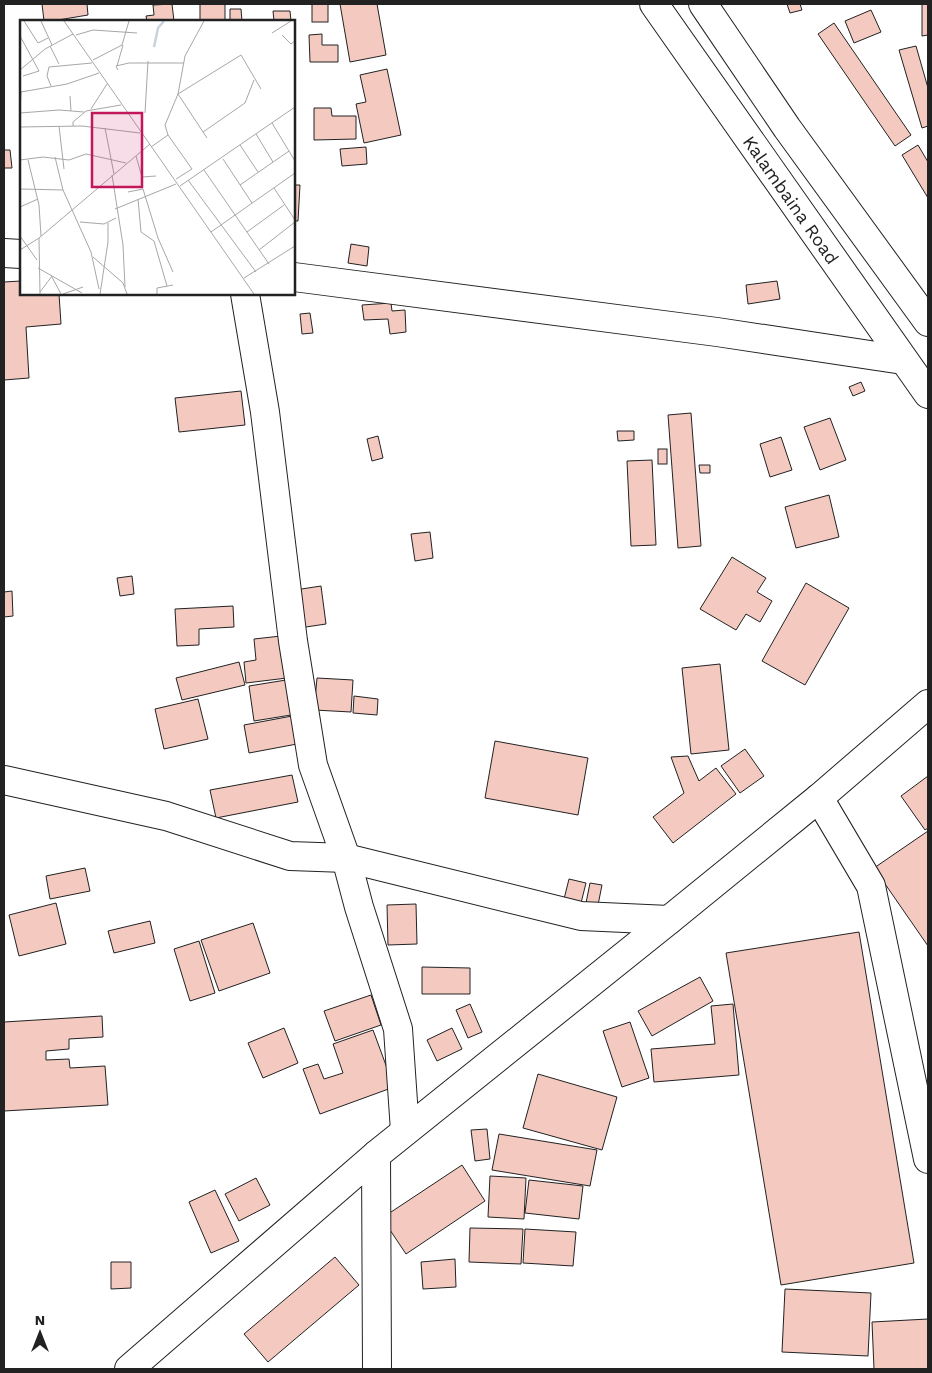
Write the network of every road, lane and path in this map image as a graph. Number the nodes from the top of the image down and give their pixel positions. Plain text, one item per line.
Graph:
1 (654, 4) edge
2 (703, 4) edge
3 (4, 253) edge
4 (20, 254) edge
5 (295, 277) edge
6 (245, 295) edge
7 (928, 322) edge
8 (903, 360) junction
9 (928, 394) edge
10 (928, 704) edge
11 (4, 780) edge
12 (819, 798) junction
13 (346, 858) junction
14 (670, 920) junction
15 (405, 1131) junction
16 (376, 1156) junction
17 (928, 1159) edge
18 (129, 1369) edge
19 (377, 1369) edge

1 - 8 street, Kalambaina Road
2 - 7 street
3 - 4 street
5 - 8 street
6 - 13 street
8 - 9 street, Kalambaina Road
10 - 12 street
11 - 13 street
12 - 14 street
12 - 17 street
13 - 14 street
13 - 15 street
14 - 15 street
15 - 16 street
16 - 18 street
16 - 19 street

